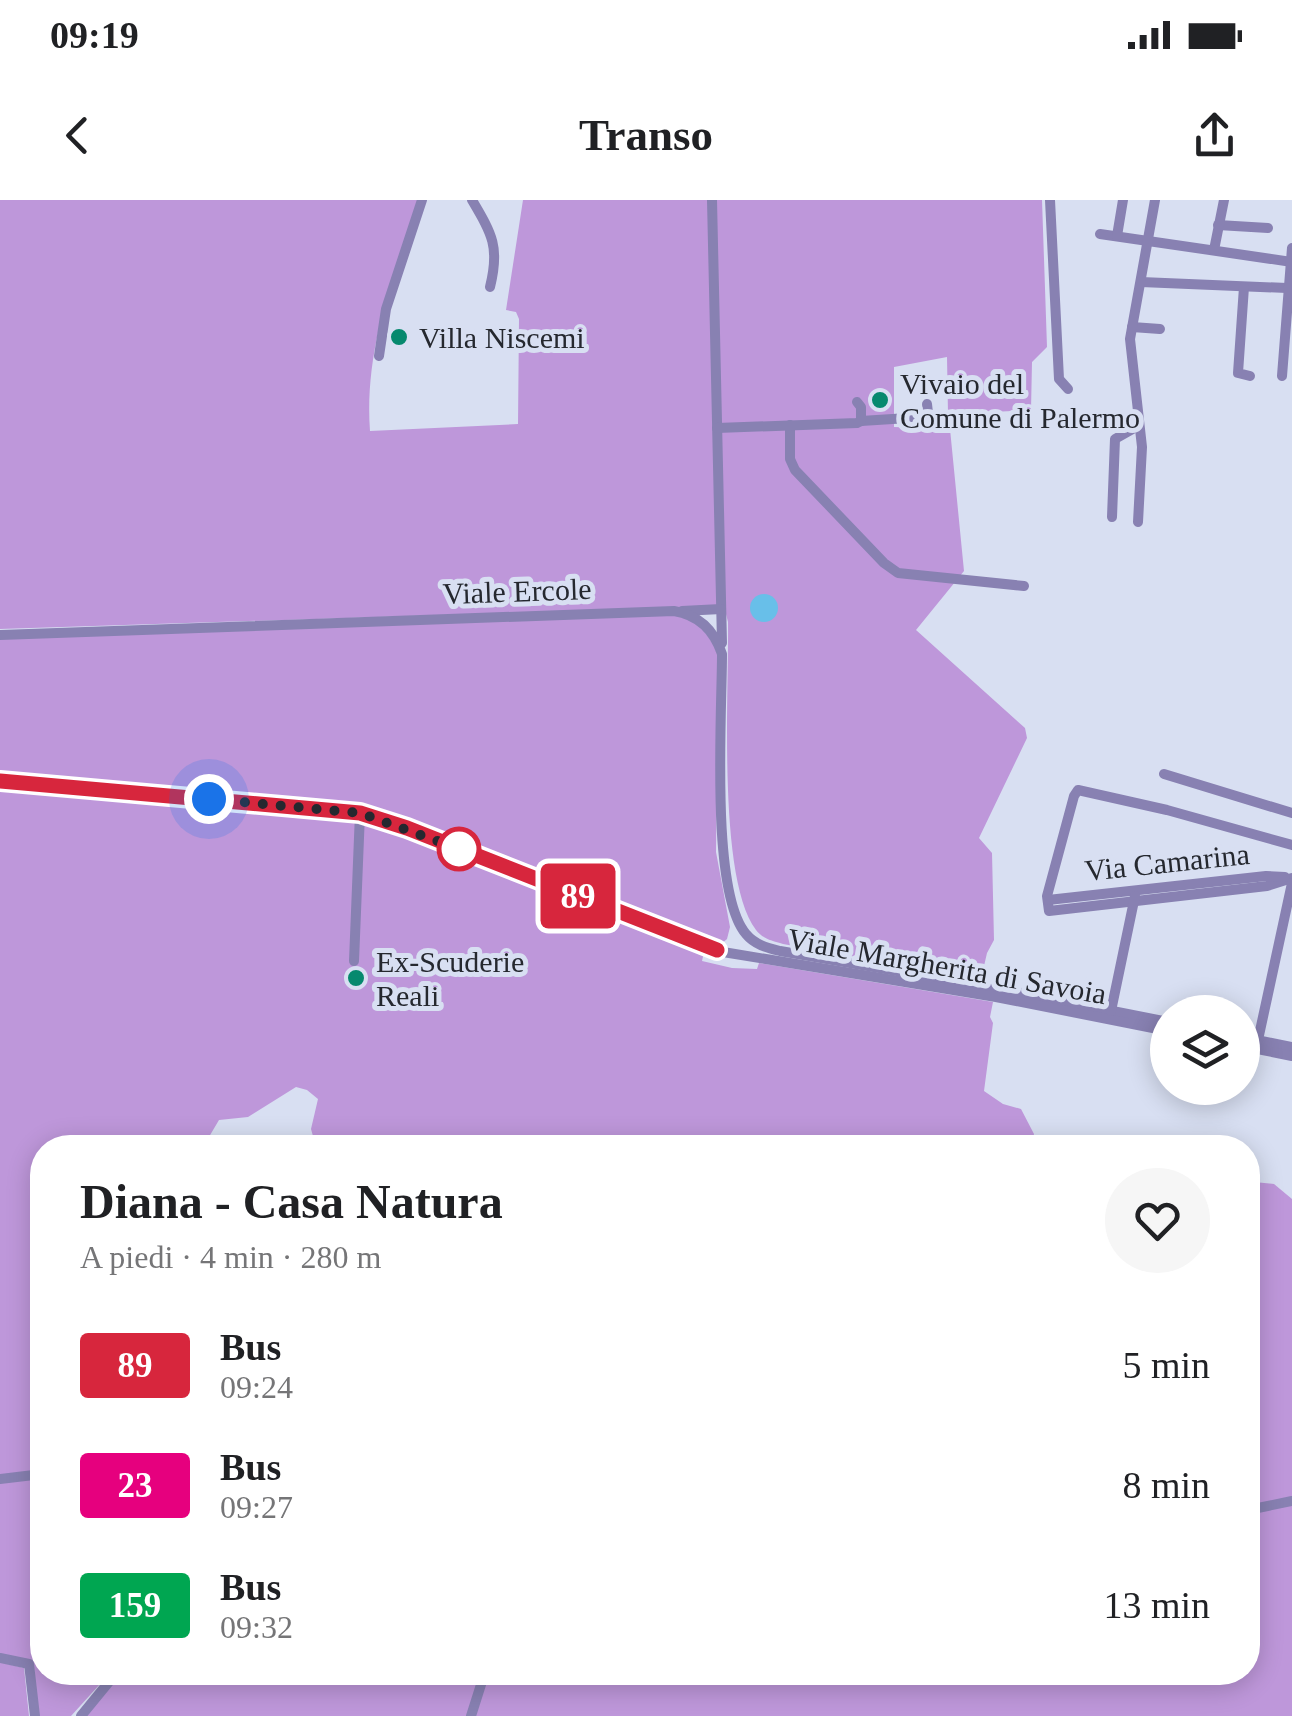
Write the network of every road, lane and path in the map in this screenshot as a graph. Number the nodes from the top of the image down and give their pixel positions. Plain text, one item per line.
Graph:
1 (422, 200) edge
2 (472, 200) edge
3 (712, 200) edge
4 (1050, 200) edge
5 (1122, 200) edge
6 (1155, 200) edge
7 (1224, 200) edge
8 (1218, 225) junction
9 (1268, 228) dead end
10 (1100, 234) dead end
11 (1118, 236) junction
12 (1148, 240) junction
13 (1292, 248) edge
14 (1214, 250) junction
15 (1291, 262) edge
16 (1141, 282) junction
17 (490, 286) dead end
18 (1244, 286) junction
19 (1288, 288) junction
20 (1132, 327) junction
21 (1160, 328) dead end
22 (378, 356) dead end
23 (1250, 376) dead end
24 (1282, 376) dead end
25 (1068, 389) dead end
26 (856, 402) dead end
27 (926, 404) dead end
28 (861, 421) junction
29 (790, 425) junction
30 (1138, 426) junction
31 (718, 428) junction
32 (1112, 517) dead end
33 (1138, 522) dead end
34 (1024, 586) dead end
35 (722, 609) junction
36 (674, 612) junction
37 (0, 635) edge
38 (722, 654) junction
39 (1164, 774) dead end
40 (0, 781) edge
41 (360, 813) junction
42 (1292, 813) edge
43 (1292, 845) edge
44 (1292, 880) edge
45 (1135, 896) junction
46 (738, 920) junction
47 (717, 950) junction
48 (354, 960) dead end
49 (1111, 1011) junction
50 (1150, 1019) edge
51 (1150, 1027) edge
52 (1260, 1031) edge
53 (1260, 1040) edge
54 (1292, 1047) edge
55 (1260, 1050) edge
56 (1292, 1056) edge
57 (30, 1475) edge
58 (0, 1479) edge
59 (1292, 1501) edge
60 (1260, 1508) edge
61 (0, 1658) edge
62 (30, 1674) edge
63 (31, 1685) edge
64 (106, 1685) edge
65 (481, 1685) edge
66 (34, 1716) edge
67 (81, 1716) edge
68 (471, 1716) edge

1 - 22 street
2 - 17 street
3 - 31 street
4 - 25 street
5 - 11 street
6 - 12 street
7 - 8 street
8 - 9 street
8 - 14 street
10 - 11 street
11 - 12 street
12 - 14 street
12 - 16 street
13 - 15 street
14 - 15 street
15 - 19 street
16 - 18 street
16 - 20 street
18 - 19 street
18 - 23 street
19 - 24 street
20 - 21 street
20 - 30 street
26 - 28 street
27 - 28 street
28 - 29 street
29 - 31 street
29 - 34 street
30 - 32 street
30 - 33 street
31 - 35 street
35 - 36 street, Viale Ercole
35 - 38 street
36 - 37 street, Viale Ercole
36 - 38 street
38 - 46 street
39 - 42 street
40 - 41 street, Viale Margherita di Savoia
41 - 47 street, Viale Margherita di Savoia
41 - 48 street
43 - 45 street, Via Camarina
44 - 45 street, Via Camarina
44 - 52 street
45 - 49 street
46 - 47 street
46 - 49 street, Viale Margherita di Savoia
47 - 51 street, Viale Margherita di Savoia
49 - 50 street, Viale Margherita di Savoia
53 - 54 street
55 - 56 street
57 - 58 street
59 - 60 street
61 - 62 street
63 - 66 street
64 - 67 street
65 - 68 street

